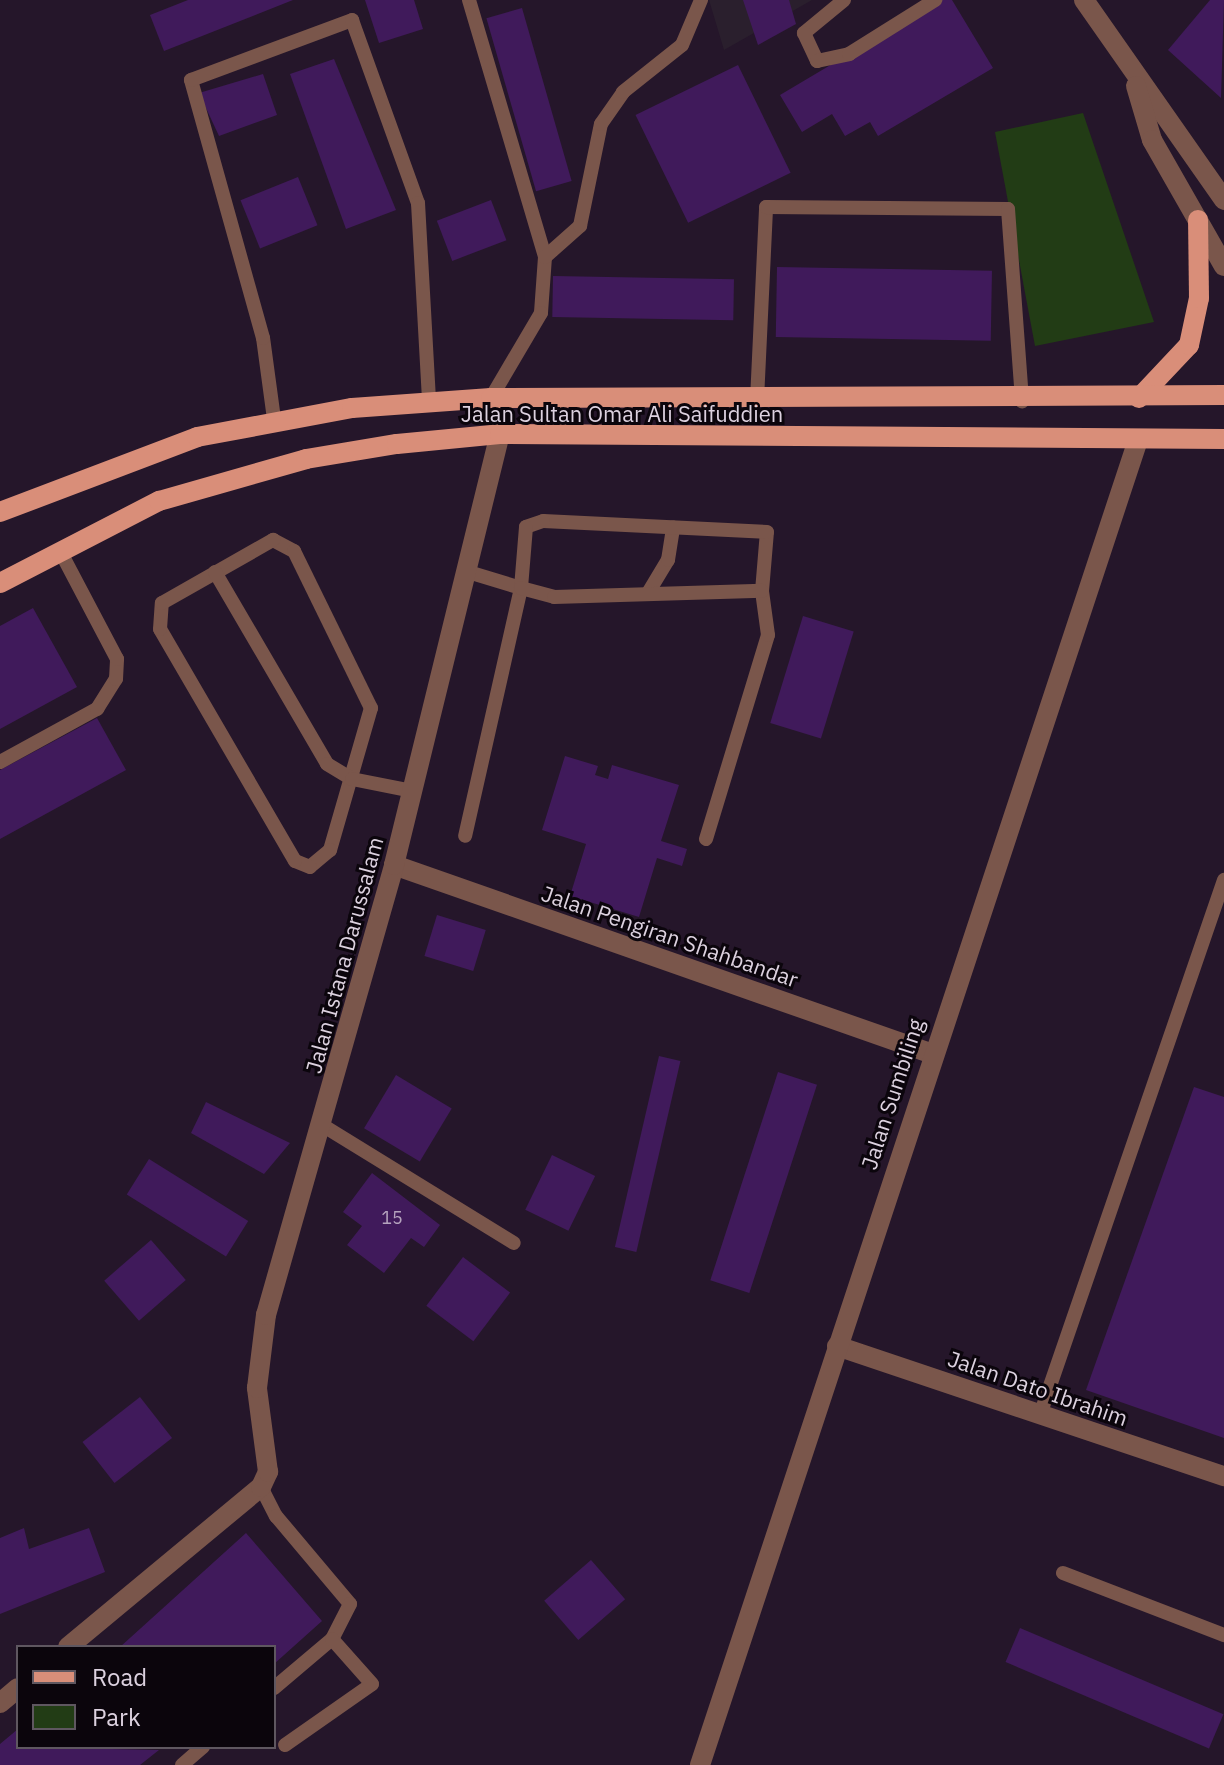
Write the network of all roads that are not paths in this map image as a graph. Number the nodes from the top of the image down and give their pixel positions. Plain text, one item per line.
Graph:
1 (469, 0) edge
2 (701, 0) edge
3 (844, 0) edge
4 (935, 0) edge
5 (1084, 0) edge
6 (1132, 74) junction
7 (1224, 200) edge
8 (1198, 220) junction
9 (545, 257) junction
10 (1224, 266) edge
11 (1224, 395) edge
12 (491, 398) junction
13 (1139, 398) junction
14 (757, 400) junction
15 (429, 401) junction
16 (1022, 401) junction
17 (274, 419) junction
18 (500, 434) junction
19 (1224, 439) edge
20 (1138, 440) junction
21 (0, 512) edge
22 (673, 527) junction
23 (60, 551) junction
24 (465, 571) junction
25 (215, 572) junction
26 (0, 583) edge
27 (521, 588) junction
28 (762, 591) junction
29 (648, 593) junction
30 (0, 762) edge
31 (352, 779) junction
32 (412, 791) junction
33 (465, 836) dead end
34 (706, 839) dead end
35 (394, 865) junction
36 (1224, 880) edge
37 (930, 1053) junction
38 (322, 1125) junction
39 (514, 1243) dead end
40 (837, 1346) junction
41 (1040, 1415) junction
42 (1224, 1476) edge
43 (261, 1487) junction
44 (1063, 1573) dead end
45 (1224, 1635) edge
46 (332, 1639) junction
47 (76, 1644) edge
48 (276, 1686) edge
49 (16, 1690) edge
50 (0, 1703) edge
51 (285, 1745) dead end
52 (201, 1749) edge
53 (185, 1762) edge
54 (700, 1765) edge

1 - 9 lane
2 - 9 lane
3 - 4 lane
5 - 6 street
6 - 7 street
6 - 8 street
8 - 10 street
8 - 13 main road
9 - 12 lane
11 - 13 main road, Jalan Sultan Omar Ali Saifuddien
12 - 14 main road, Jalan Sultan Omar Ali Saifuddien
12 - 15 main road, Jalan Sultan Omar Ali Saifuddien
13 - 16 main road, Jalan Sultan Omar Ali Saifuddien
14 - 16 main road, Jalan Sultan Omar Ali Saifuddien
14 - 16 lane
15 - 17 main road, Jalan Sultan Omar Ali Saifuddien
15 - 17 lane
17 - 21 main road, Jalan Sultan Omar Ali Saifuddien
18 - 20 main road, Jalan Sultan Omar Ali Saifuddien
18 - 23 main road, Jalan Sultan Omar Ali Saifuddien
18 - 24 street, Jalan Istana Darussalam
19 - 20 main road, Jalan Sultan Omar Ali Saifuddien
20 - 37 street, Jalan Sumbiling
22 - 27 lane
22 - 28 lane
22 - 29 lane
23 - 26 main road, Jalan Sultan Omar Ali Saifuddien
23 - 30 lane
24 - 27 lane
24 - 32 street, Jalan Istana Darussalam
25 - 31 lane
25 - 31 lane
25 - 31 lane
27 - 29 lane
27 - 33 lane
28 - 29 lane
28 - 34 lane
31 - 32 lane
32 - 35 street, Jalan Istana Darussalam
35 - 37 street, Jalan Pengiran Shahbandar
35 - 38 street, Jalan Istana Darussalam
36 - 41 lane
37 - 40 street, Jalan Sumbiling
38 - 39 lane
38 - 43 street, Jalan Istana Darussalam
40 - 41 street, Jalan Dato Ibrahim
40 - 54 street, Jalan Sumbiling
41 - 42 street, Jalan Dato Ibrahim
43 - 46 lane
43 - 47 street
44 - 45 lane
46 - 48 lane
46 - 51 lane
49 - 50 street
52 - 53 lane

